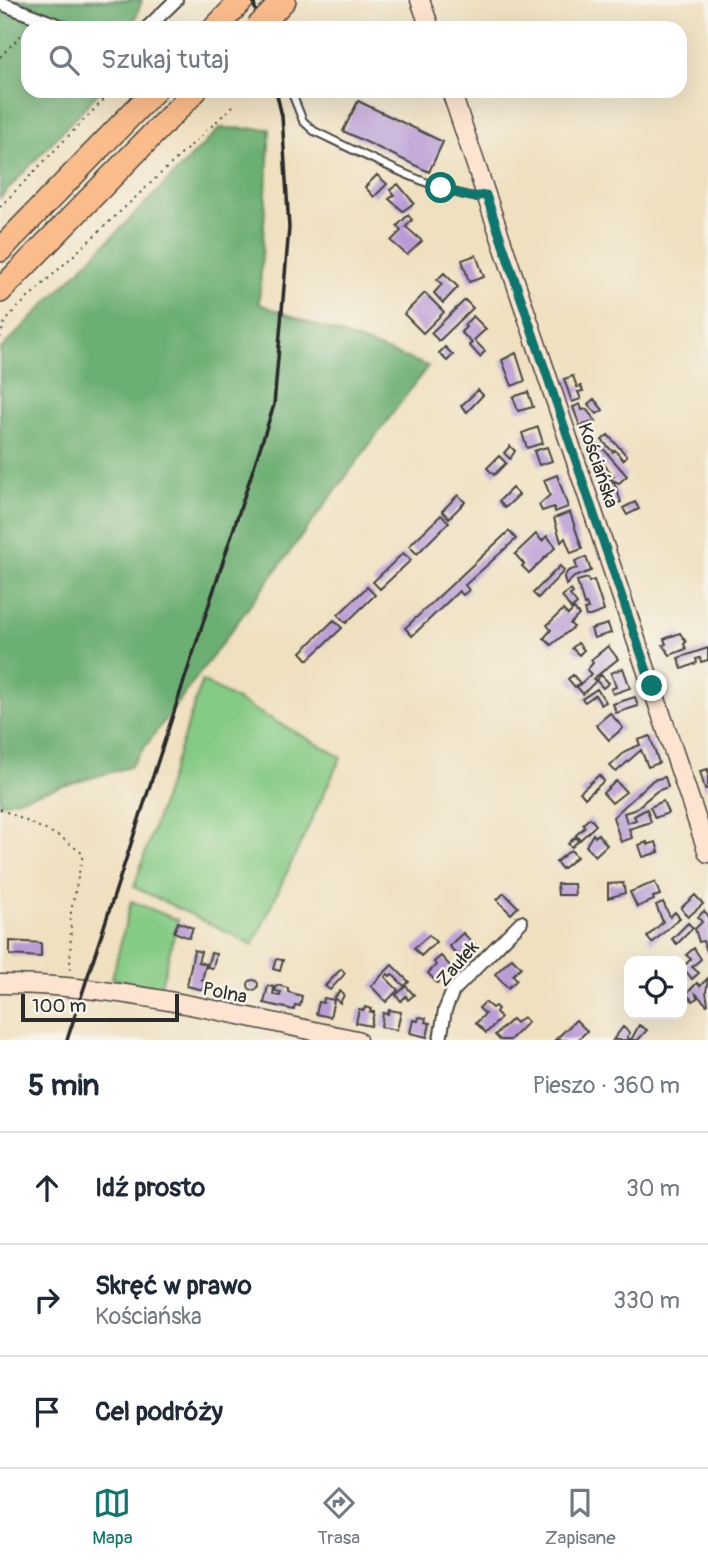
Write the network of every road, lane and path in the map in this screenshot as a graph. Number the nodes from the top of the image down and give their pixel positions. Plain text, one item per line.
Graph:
1 (176, 0) edge
2 (284, 0) edge
3 (420, 0) edge
4 (241, 2) edge
5 (0, 3) edge
6 (47, 21) edge
7 (154, 21) edge
8 (222, 21) edge
9 (263, 21) edge
10 (427, 21) edge
11 (21, 35) edge
12 (0, 57) edge
13 (104, 98) edge
14 (147, 98) edge
15 (188, 98) edge
16 (294, 98) edge
17 (453, 98) edge
18 (233, 106) dead end
19 (486, 195) junction
20 (0, 207) edge
21 (0, 250) edge
22 (0, 291) edge
23 (0, 338) edge
24 (0, 809) edge
25 (708, 853) edge
26 (521, 922) dead end
27 (0, 984) edge
28 (70, 986) junction
29 (357, 1040) edge
30 (440, 1040) edge

1 - 7 street
2 - 9 highway
3 - 10 street
4 - 8 highway
5 - 6 street
11 - 12 path
13 - 20 path
14 - 21 highway
15 - 22 highway
16 - 19 lane
17 - 19 street, Kościańska
18 - 23 path
19 - 25 street, Kościańska
24 - 28 path
26 - 30 street, Zaułek
27 - 28 street, Polna
28 - 29 street, Polna

